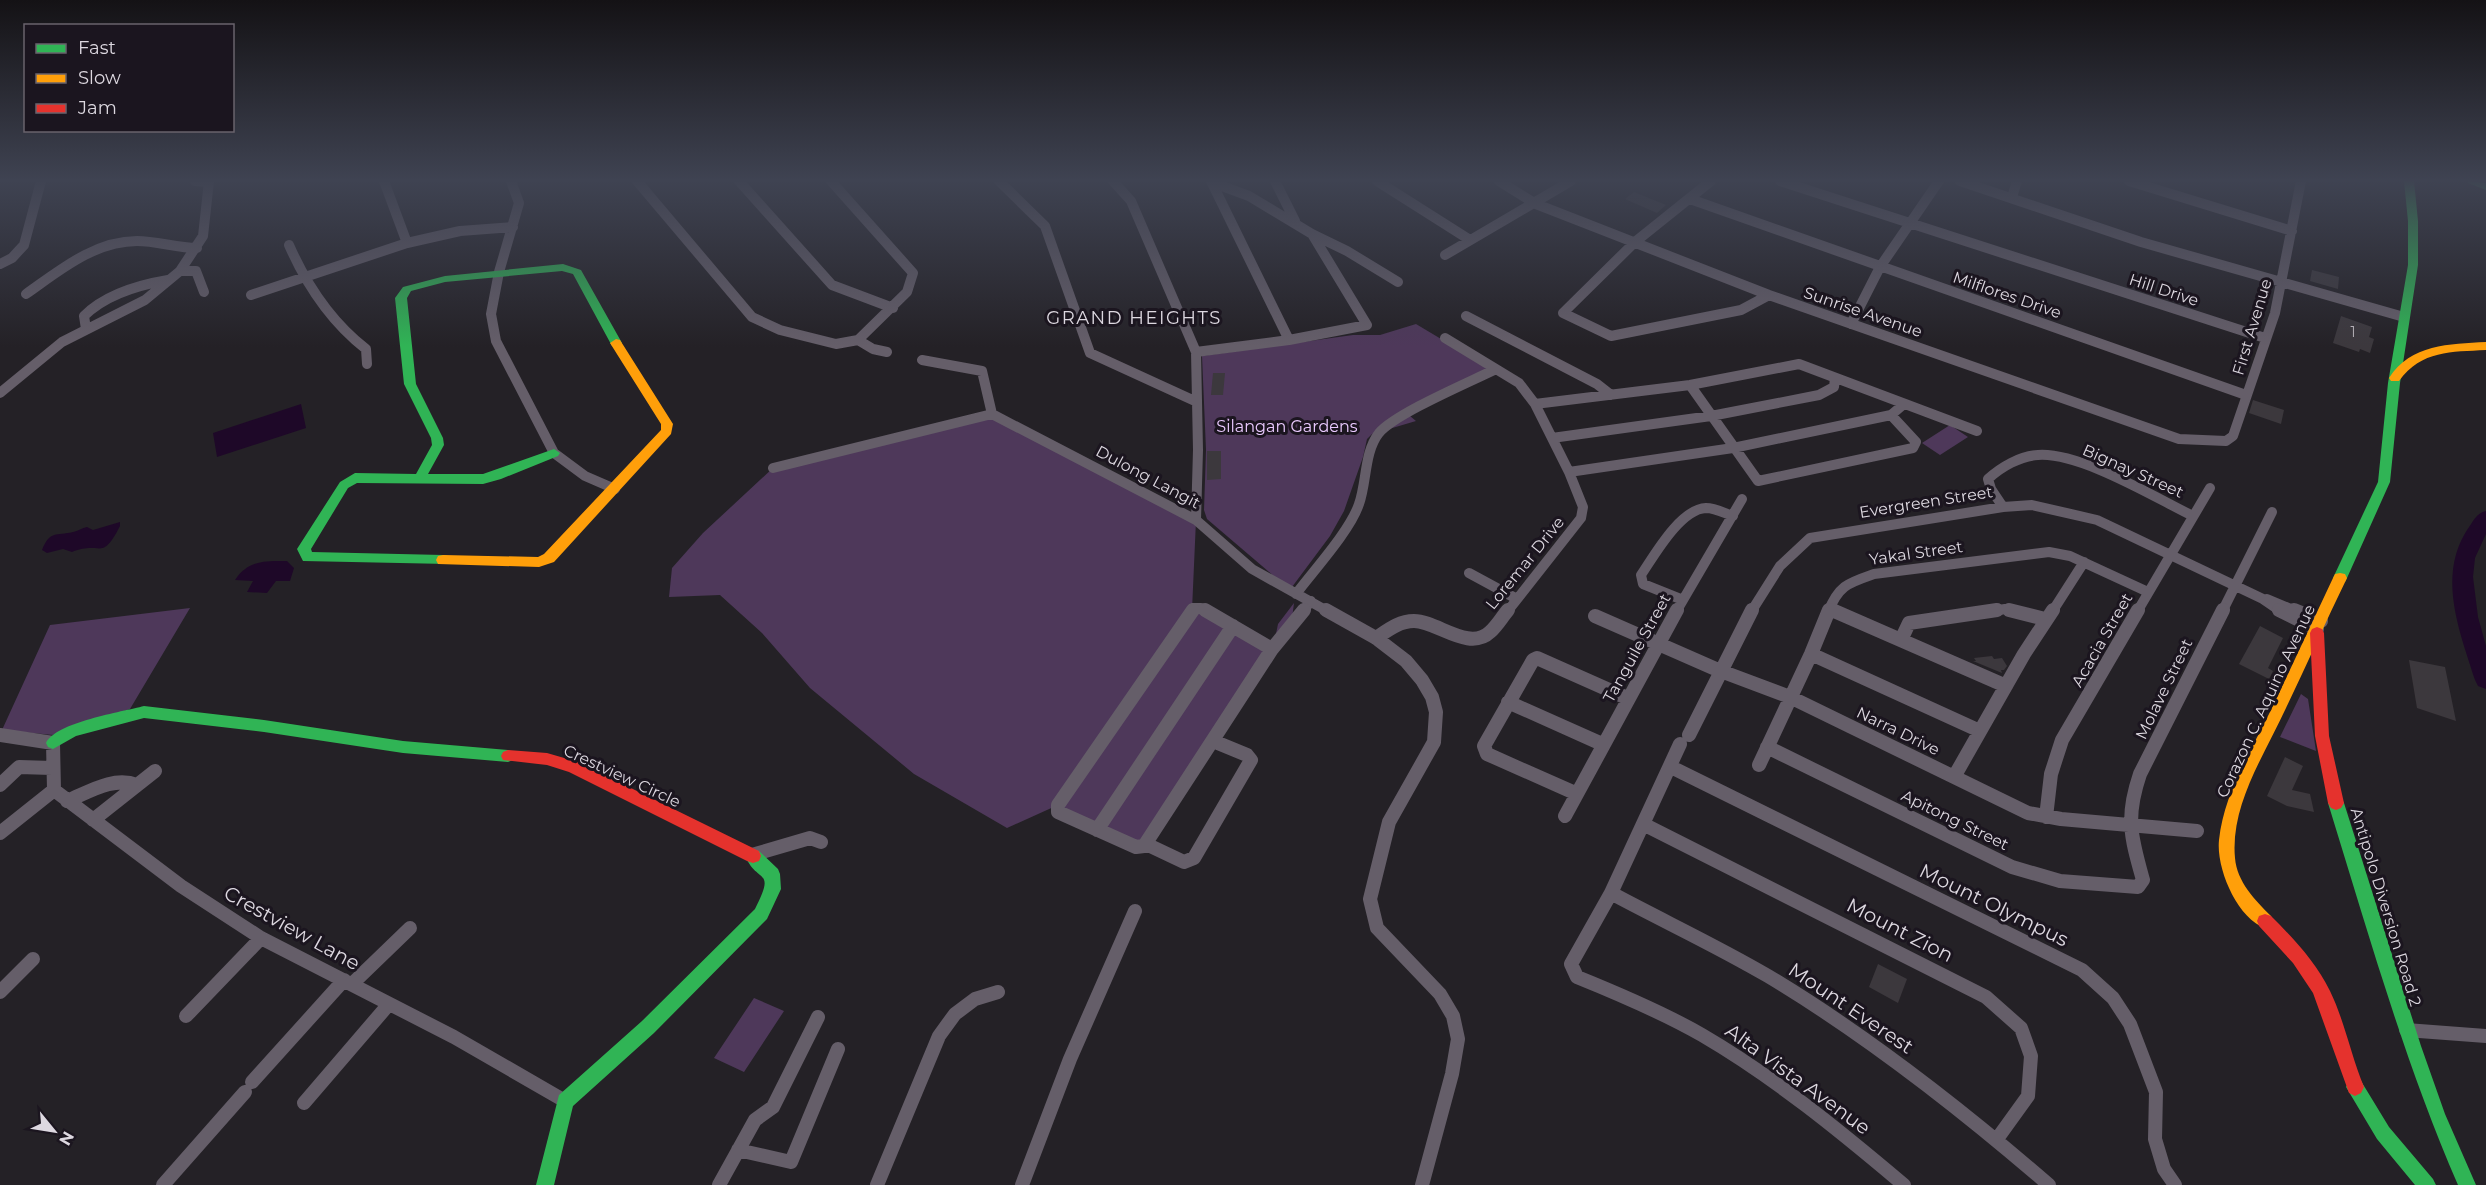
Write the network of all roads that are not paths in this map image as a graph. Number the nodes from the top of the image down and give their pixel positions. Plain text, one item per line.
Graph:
1 (26, 236) edge
2 (203, 236) edge
3 (405, 236) edge
4 (437, 236) edge
5 (510, 236) edge
6 (684, 236) edge
7 (788, 236) edge
8 (880, 236) edge
9 (1048, 236) edge
10 (1146, 236) edge
11 (1238, 236) edge
12 (1313, 236) edge
13 (1317, 236) edge
14 (1464, 236) edge
15 (1477, 236) edge
16 (1620, 236) edge
17 (1642, 236) edge
18 (1794, 236) edge
19 (1902, 236) edge
20 (1949, 236) edge
21 (2125, 236) edge
22 (2291, 236) edge
23 (2413, 236) edge
24 (1470, 240) junction
25 (1635, 242) junction
26 (407, 243) junction
27 (289, 245) dead end
28 (196, 248) junction
29 (1445, 255) dead end
30 (0, 264) edge
31 (1880, 267) junction
32 (180, 271) junction
33 (499, 272) junction
34 (303, 277) junction
35 (169, 280) junction
36 (2282, 281) junction
37 (1398, 282) dead end
38 (204, 292) dead end
39 (26, 294) dead end
40 (1769, 295) junction
41 (251, 296) dead end
42 (893, 308) junction
43 (1466, 315) dead end
44 (2404, 318) junction
45 (1851, 324) junction
46 (86, 330) junction
47 (1445, 338) dead end
48 (2265, 338) junction
49 (858, 340) junction
50 (1289, 340) junction
51 (2400, 342) junction
52 (2486, 346) edge
53 (887, 352) dead end
54 (1196, 352) junction
55 (2421, 355) junction
56 (922, 360) dead end
57 (367, 364) dead end
58 (1496, 369) junction
59 (1835, 378) junction
60 (2395, 378) junction
61 (1689, 384) junction
62 (0, 393) edge
63 (2246, 394) junction
64 (1611, 395) junction
65 (1197, 402) junction
66 (1535, 404) junction
67 (1904, 404) junction
68 (992, 414) junction
69 (1892, 415) junction
70 (1711, 416) junction
71 (1977, 431) dead end
72 (1552, 438) junction
73 (2226, 441) joint
74 (1733, 448) junction
75 (554, 453) junction
76 (773, 468) dead end
77 (1569, 472) junction
78 (420, 478) junction
79 (2210, 488) dead end
80 (615, 489) junction
81 (1742, 499) dead end
82 (2003, 507) junction
83 (2272, 512) dead end
84 (1733, 516) junction
85 (2193, 516) junction
86 (1196, 520) junction
87 (2169, 554) junction
88 (2084, 562) junction
89 (1469, 573) dead end
90 (2234, 585) junction
91 (2148, 592) junction
92 (1296, 594) junction
93 (1517, 599) junction
94 (1683, 600) junction
95 (1311, 601) junction
96 (1828, 609) junction
97 (1595, 616) dead end
98 (2045, 619) junction
99 (2319, 625) junction
100 (1233, 626) junction
101 (1376, 638) junction
102 (1901, 640) junction
103 (1658, 642) junction
104 (1272, 650) junction
105 (1811, 654) junction
106 (1718, 670) junction
107 (2293, 678) junction
108 (2006, 686) junction
109 (2319, 688) junction
110 (1790, 697) junction
111 (1627, 698) junction
112 (1508, 702) junction
113 (1980, 731) junction
114 (0, 735) edge
115 (1213, 741) junction
116 (53, 743) junction
117 (1602, 744) junction
118 (1767, 747) junction
119 (1759, 765) dead end
120 (1671, 767) junction
121 (52, 768) junction
122 (155, 771) dead end
123 (1954, 777) junction
124 (0, 785) edge
125 (137, 785) junction
126 (54, 789) junction
127 (1575, 793) junction
128 (68, 801) junction
129 (1565, 816) dead end
130 (2046, 818) junction
131 (93, 820) junction
132 (1643, 824) junction
133 (2128, 825) junction
134 (1097, 830) junction
135 (2197, 831) dead end
136 (0, 833) edge
137 (821, 842) dead end
138 (1146, 844) junction
139 (752, 855) junction
140 (2138, 887) joint
141 (1611, 893) junction
142 (1136, 911) dead end
143 (410, 928) dead end
144 (261, 938) junction
145 (33, 959) dead end
146 (1571, 964) joint
147 (348, 982) junction
148 (0, 992) edge
149 (998, 992) dead end
150 (389, 1004) junction
151 (186, 1016) dead end
152 (818, 1017) dead end
153 (2406, 1030) junction
154 (2486, 1036) edge
155 (838, 1049) dead end
156 (566, 1101) junction
157 (304, 1103) dead end
158 (1997, 1139) junction
159 (738, 1150) junction
160 (163, 1185) edge
161 (545, 1185) edge
162 (719, 1185) edge
163 (877, 1185) edge
164 (1022, 1185) edge
165 (1422, 1185) edge
166 (1904, 1185) edge
167 (2049, 1185) edge
168 (2175, 1185) edge
169 (2427, 1185) edge
170 (2467, 1185) edge

1 - 30 street
2 - 28 street
3 - 26 street
4 - 26 street
5 - 33 street
6 - 49 street
7 - 42 street
8 - 42 street
9 - 65 street
10 - 54 street
11 - 50 street
12 - 50 street
13 - 37 street
14 - 24 street
15 - 24 street
16 - 25 street, Sunrise Avenue
17 - 25 street
18 - 31 street, Milflores Drive
19 - 31 street
20 - 48 street, Hill Drive
21 - 36 street
22 - 36 street, First Avenue
23 - 44 street, Corazon C. Aquino Avenue
24 - 29 street
25 - 40 street, Sunrise Avenue
25 - 40 street
26 - 34 street
27 - 34 street
28 - 32 street
28 - 39 street
31 - 45 street
31 - 63 street, Milflores Drive
32 - 35 street
32 - 38 street
33 - 75 street
33 - 78 street
33 - 80 street
34 - 41 street
34 - 57 street
35 - 46 street
35 - 46 street
36 - 44 street
36 - 48 street, First Avenue
40 - 45 street, Sunrise Avenue
42 - 49 street
43 - 64 street
44 - 51 street, Corazon C. Aquino Avenue
45 - 73 street, Sunrise Avenue
46 - 62 street
47 - 58 street, Loremar Drive
48 - 63 street, First Avenue
49 - 53 street
50 - 54 street
51 - 55 street
51 - 60 street, Corazon C. Aquino Avenue
52 - 55 street
54 - 65 street
55 - 60 street
56 - 68 street
58 - 66 street, Loremar Drive
58 - 92 street
59 - 61 street
59 - 67 street
59 - 70 street
60 - 99 street, Corazon C. Aquino Avenue
61 - 64 street
61 - 70 street
63 - 73 street, First Avenue
64 - 66 street
65 - 86 street
66 - 72 street, Loremar Drive
67 - 69 street
67 - 71 street
68 - 76 street
68 - 86 street, Dulong Langit
69 - 74 street
69 - 74 street
70 - 72 street
70 - 74 street
72 - 77 street, Loremar Drive
74 - 77 street
75 - 78 street
75 - 80 street
77 - 93 street, Loremar Drive
78 - 80 street
79 - 85 street, Acacia Street
81 - 84 street, Tanguile Street
82 - 85 street, Bignay Street
82 - 87 street, Evergreen Street
82 - 106 street, Evergreen Street
83 - 90 street, Molave Street
84 - 94 street, Tanguile Street
84 - 94 street
85 - 87 street, Acacia Street
86 - 92 street, Dulong Langit
87 - 90 street, Evergreen Street
87 - 91 street, Acacia Street
88 - 91 street, Yakal Street
88 - 96 street, Yakal Street
88 - 98 street
89 - 93 street
90 - 99 street, Evergreen Street
90 - 133 street, Molave Street
91 - 130 street, Acacia Street
92 - 95 street, Dulong Langit
93 - 101 street, Loremar Drive
94 - 103 street, Tanguile Street
95 - 101 street, Dulong Langit
95 - 104 street
96 - 102 street
96 - 105 street, Yakal Street
97 - 103 street, Narra Drive
98 - 102 street
98 - 108 street
99 - 107 street, Corazon C. Aquino Avenue
99 - 109 street, Antipolo Diversion Road 2
100 - 104 street
100 - 134 street
100 - 134 street
101 - 165 street, Dulong Langit
102 - 108 street
103 - 106 street, Narra Drive
103 - 111 street, Tanguile Street
104 - 115 street
105 - 110 street, Yakal Street
105 - 113 street
106 - 110 street, Narra Drive
106 - 120 street, Evergreen Street
107 - 109 street
107 - 169 street, Corazon C. Aquino Avenue
108 - 113 street
109 - 153 street, Antipolo Diversion Road 2
110 - 118 street, Yakal Street
110 - 123 street, Narra Drive
111 - 112 street
111 - 117 street, Tanguile Street
112 - 117 street
112 - 127 street
113 - 123 street
114 - 116 street
115 - 138 street
115 - 138 street
116 - 121 street
116 - 139 street, Crestview Circle
117 - 127 street, Tanguile Street
118 - 119 street, Yakal Street
118 - 140 street, Apitong Street
120 - 132 street, Evergreen Street
120 - 168 street, Mount Olympus
121 - 124 street
121 - 126 street
122 - 125 street
123 - 130 street, Narra Drive
125 - 128 street
125 - 131 street
126 - 128 street, Crestview Lane
126 - 136 street
127 - 129 street, Tanguile Street
128 - 131 street, Crestview Lane
130 - 133 street, Narra Drive
131 - 144 street, Crestview Lane
132 - 141 street, Evergreen Street
132 - 158 street, Mount Zion
133 - 135 street, Narra Drive
133 - 140 street, Molave Street
134 - 138 street
137 - 139 street
139 - 156 street, Crestview Circle
141 - 146 street, Evergreen Street
141 - 158 street, Mount Everest
142 - 164 street
143 - 147 street
144 - 147 street, Crestview Lane
144 - 151 street
145 - 148 street
146 - 166 street, Alta Vista Avenue
147 - 150 street, Crestview Lane
147 - 160 street
149 - 163 street
150 - 156 street, Crestview Lane
150 - 157 street
152 - 159 street
153 - 154 street
153 - 170 street, Antipolo Diversion Road 2
155 - 159 street
156 - 161 street
158 - 167 street, Mount Everest
159 - 162 street

